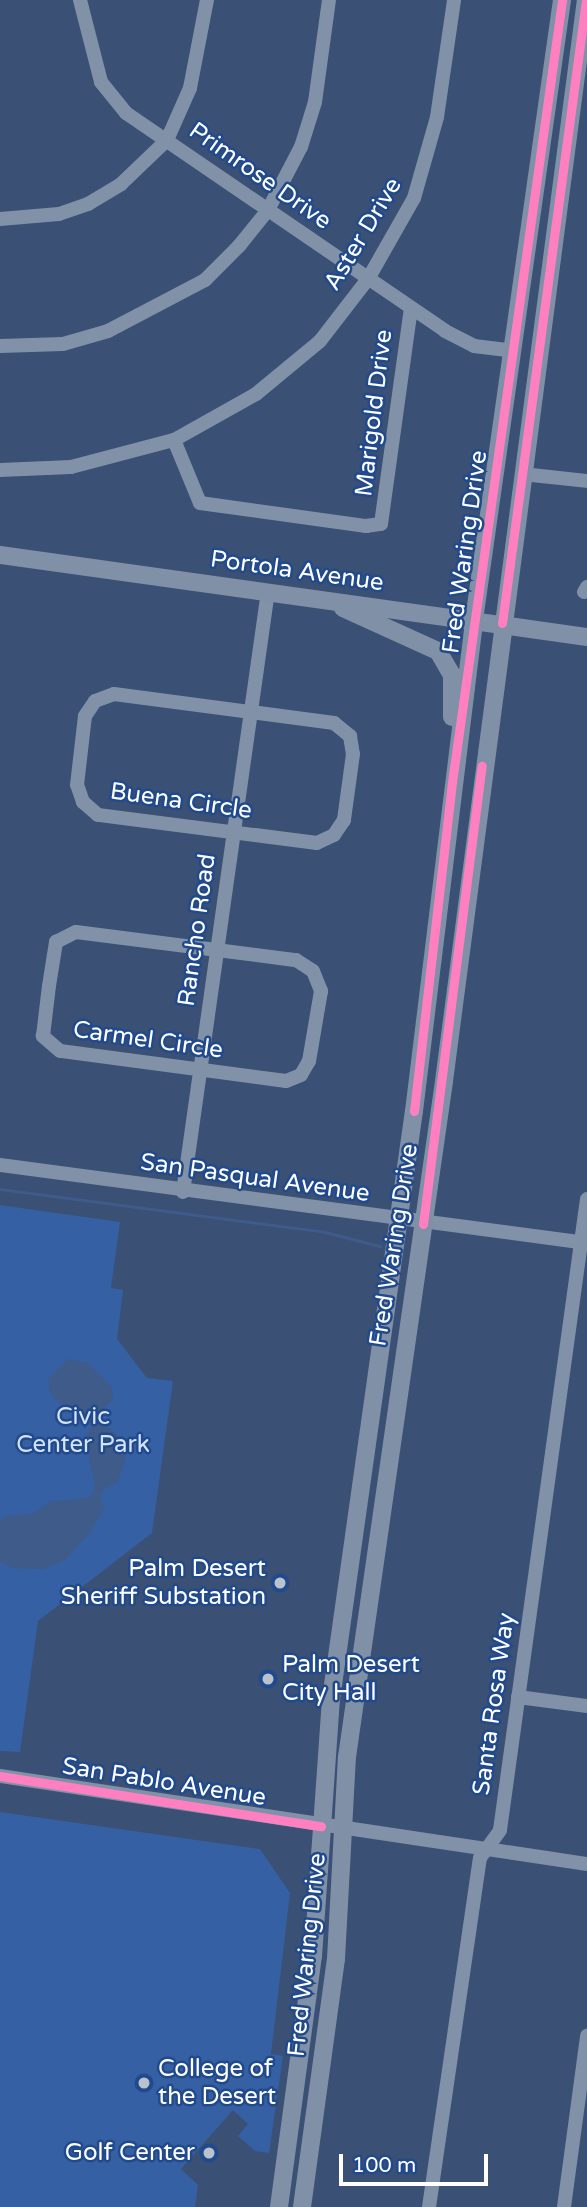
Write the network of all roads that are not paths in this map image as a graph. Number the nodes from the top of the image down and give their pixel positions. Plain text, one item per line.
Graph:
1 (80, 0) edge
2 (207, 0) edge
3 (329, 0) edge
4 (454, 0) edge
5 (562, 0) edge
6 (573, 0) edge
7 (586, 0) edge
8 (581, 39) junction
9 (167, 140) junction
10 (268, 210) junction
11 (0, 219) edge
12 (368, 279) junction
13 (411, 309) junction
14 (0, 346) edge
15 (513, 351) junction
16 (174, 440) junction
17 (0, 470) edge
18 (587, 481) edge
19 (521, 482) junction
20 (0, 555) edge
21 (268, 591) junction
22 (320, 598) junction
23 (474, 620) junction
24 (502, 623) junction
25 (587, 637) edge
26 (253, 713) junction
27 (453, 775) junction
28 (234, 832) junction
29 (217, 950) junction
30 (199, 1072) junction
31 (0, 1165) edge
32 (183, 1192) junction
33 (587, 1199) edge
34 (397, 1221) junction
35 (423, 1224) junction
36 (584, 1243) edge
37 (518, 1696) junction
38 (587, 1706) edge
39 (0, 1776) edge
40 (321, 1826) junction
41 (344, 1830) junction
42 (482, 1850) junction
43 (587, 1864) edge
44 (587, 2036) edge
45 (279, 2207) edge
46 (302, 2207) edge
47 (429, 2207) edge
48 (564, 2207) edge

1 - 9 street, Primrose Drive
2 - 9 street
3 - 10 street
4 - 12 street, Aster Drive
5 - 15 main road, Fred Waring Drive
6 - 8 main road
7 - 8 main road, Fred Waring Drive
8 - 19 main road, Fred Waring Drive
9 - 10 street, Primrose Drive
9 - 11 street
10 - 12 street, Primrose Drive
10 - 14 street
12 - 13 street, Primrose Drive
12 - 16 street, Aster Drive
13 - 15 street, Primrose Drive
13 - 16 street, Marigold Drive
15 - 19 main road
15 - 23 main road, Fred Waring Drive
16 - 17 street, Aster Drive
18 - 19 street
19 - 24 main road, Fred Waring Drive
20 - 21 main road, Portola Avenue
21 - 22 main road, Portola Avenue
21 - 26 street, Rancho Road
22 - 23 main road, Portola Avenue
22 - 27 main road
23 - 24 main road, Portola Avenue
23 - 27 main road, Fred Waring Drive
24 - 25 main road, Portola Avenue
24 - 35 main road, Fred Waring Drive
26 - 28 street, Rancho Road
26 - 28 street, Buena Circle
26 - 28 street, Buena Circle
27 - 34 main road, Fred Waring Drive
28 - 29 street, Rancho Road
29 - 30 street, Rancho Road
29 - 30 street, Carmel Circle
29 - 30 street, Carmel Circle
30 - 32 street, Rancho Road
31 - 32 street, San Pasqual Avenue
32 - 34 street, San Pasqual Avenue
33 - 36 street, Santa Rosa Way
34 - 35 street, San Pasqual Avenue
34 - 40 main road, Fred Waring Drive
35 - 36 street, San Pasqual Avenue
35 - 41 main road, Fred Waring Drive
36 - 37 street, Santa Rosa Way
37 - 38 street
37 - 42 street, Santa Rosa Way
39 - 40 street, San Pablo Avenue
40 - 41 street, San Pablo Avenue
40 - 45 main road, Fred Waring Drive
41 - 42 street, San Pablo Avenue
41 - 46 main road, Fred Waring Drive
42 - 43 street, San Pablo Avenue
42 - 47 street, Santa Rosa Way
44 - 48 street

